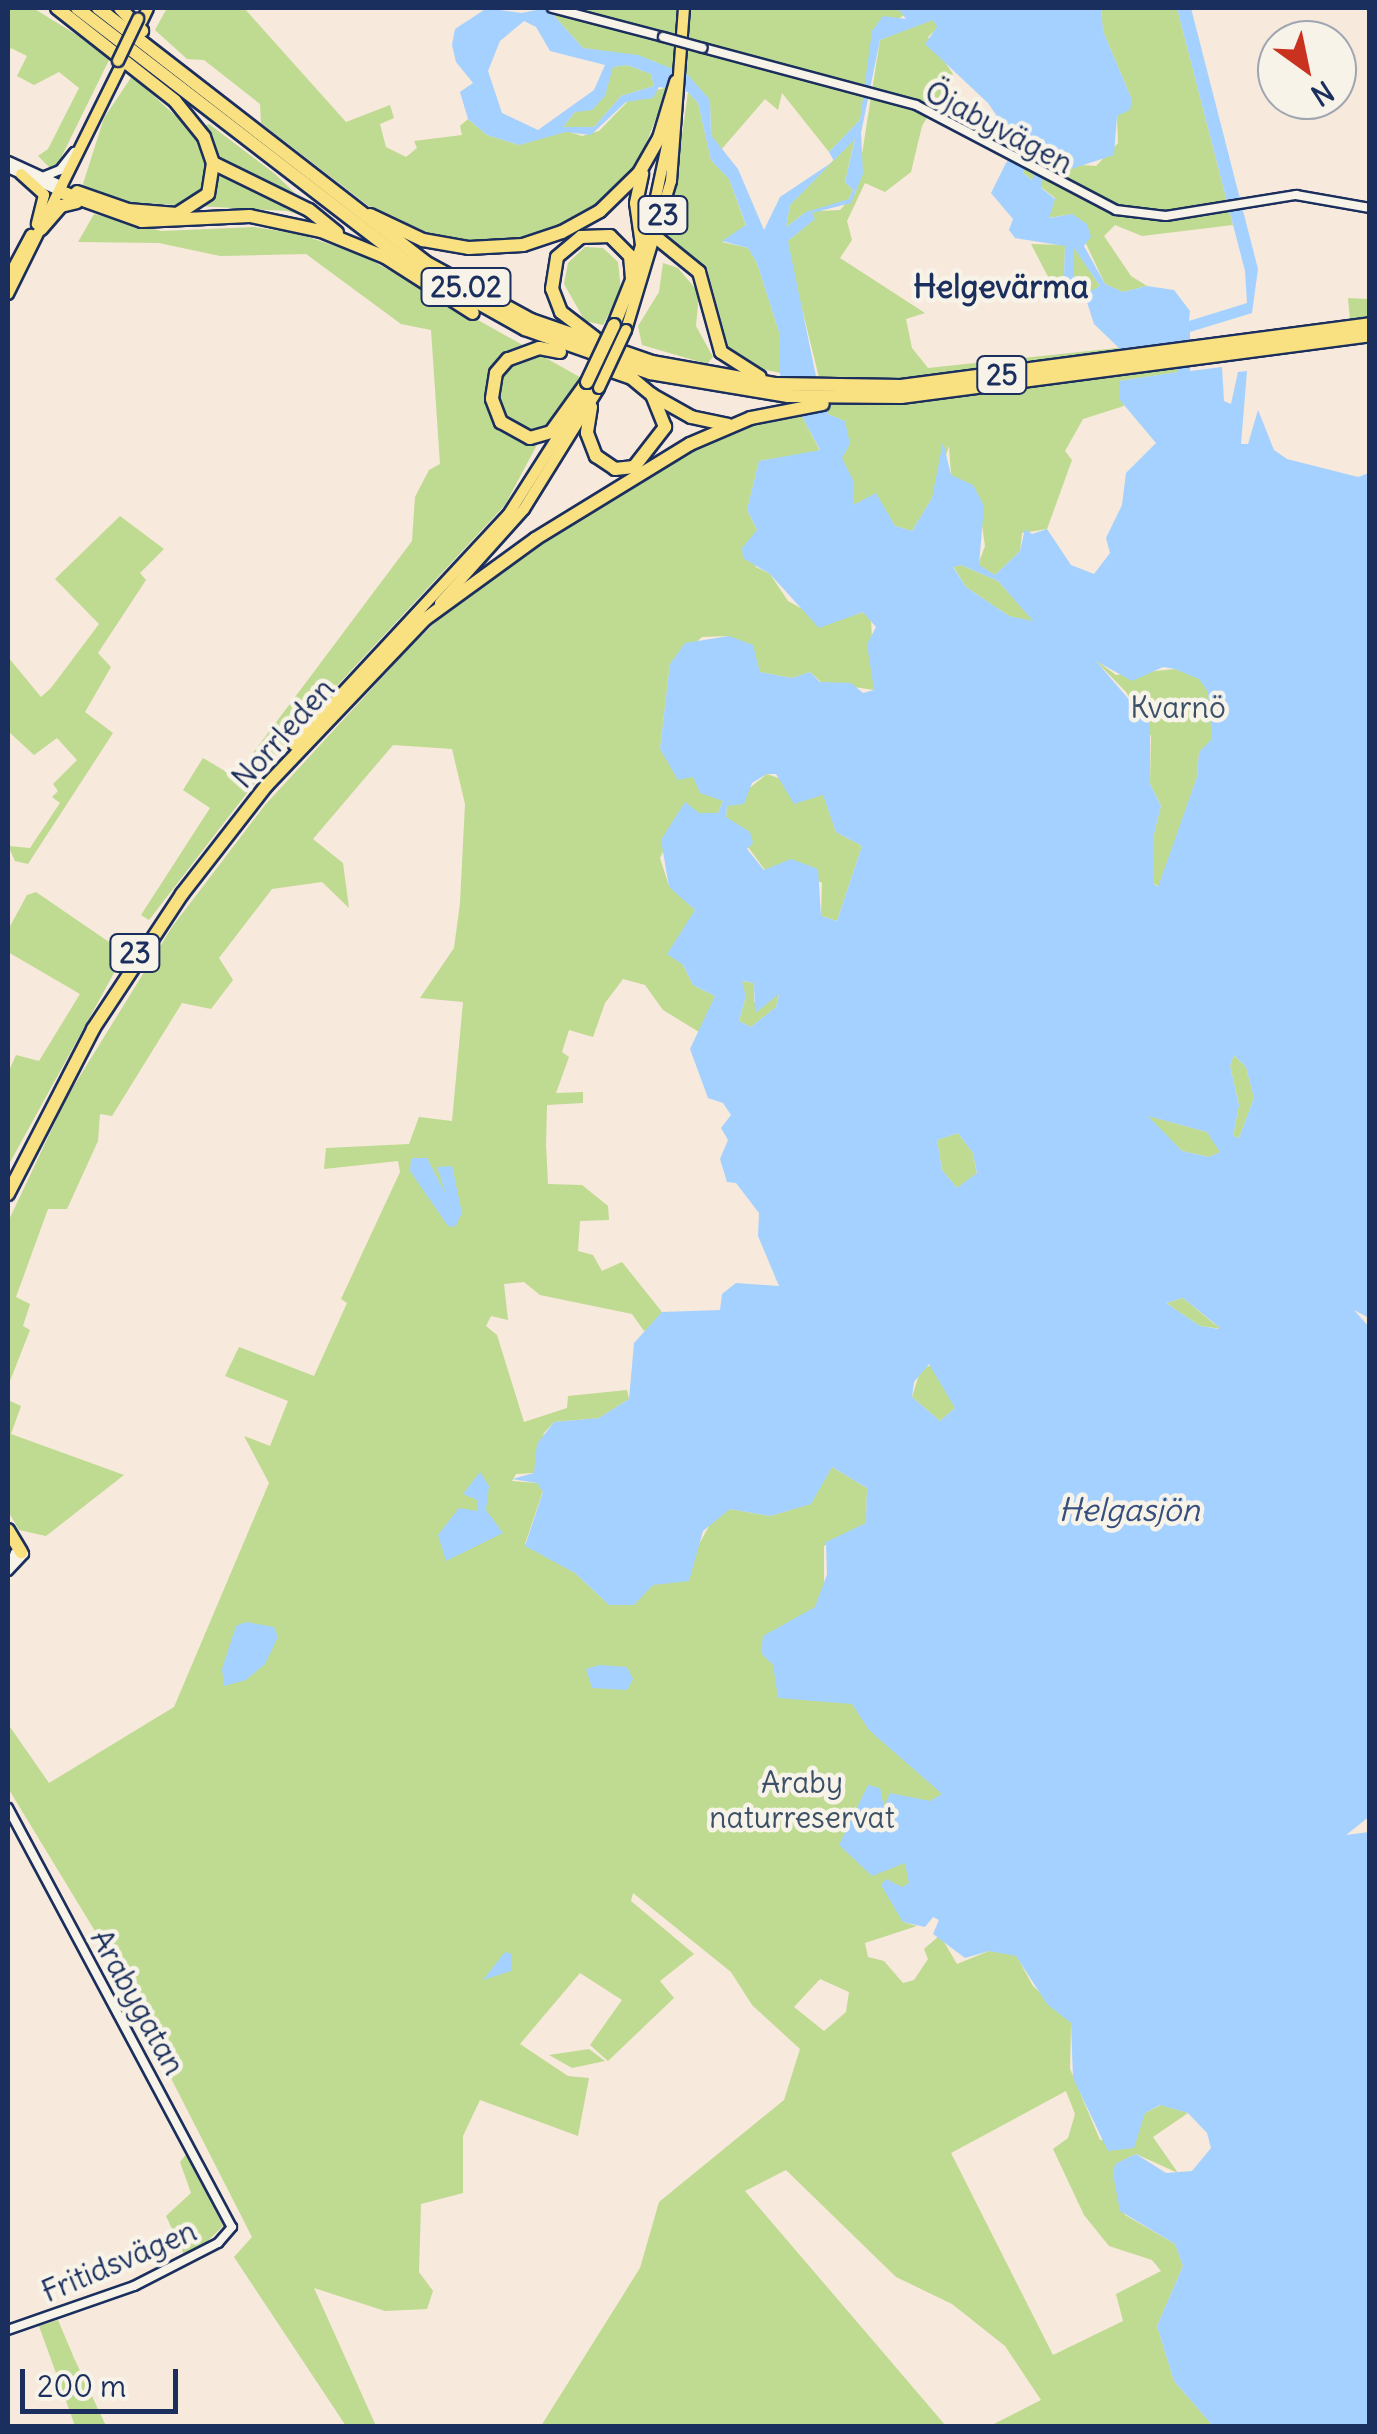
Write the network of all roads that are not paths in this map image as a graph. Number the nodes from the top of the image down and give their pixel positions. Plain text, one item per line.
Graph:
1 (57, 8) edge
2 (77, 8) edge
3 (98, 8) edge
4 (120, 8) edge
5 (552, 8) edge
6 (681, 8) edge
7 (143, 14) edge
8 (170, 64) junction
9 (678, 84) junction
10 (76, 153) junction
11 (214, 162) junction
12 (646, 162) junction
13 (8, 164) edge
14 (22, 174) junction
15 (42, 176) junction
16 (60, 188) junction
17 (326, 188) junction
18 (86, 200) junction
19 (1370, 208) edge
20 (39, 226) junction
21 (657, 238) junction
22 (346, 240) junction
23 (8, 278) edge
24 (630, 288) junction
25 (8, 294) edge
26 (1370, 324) edge
27 (619, 327) junction
28 (1370, 335) edge
29 (560, 352) junction
30 (624, 354) junction
31 (1192, 355) junction
32 (1171, 358) junction
33 (590, 385) junction
34 (785, 393) junction
35 (652, 395) junction
36 (833, 396) junction
37 (591, 407) junction
38 (576, 412) joint
39 (730, 425) junction
40 (425, 619) junction
41 (294, 745) joint
42 (8, 1182) edge
43 (8, 1194) edge
44 (8, 1530) edge
45 (16, 1554) edge
46 (8, 1571) edge
47 (8, 1808) edge
48 (229, 2217) joint
49 (8, 2330) edge

1 - 11 highway
2 - 34 highway, 25.02
3 - 8 highway, 25.02
4 - 8 highway
5 - 19 street, Öjabyvägen, bridge
6 - 9 main road, 23
7 - 10 main road, bridge
8 - 17 highway, 25.02
9 - 12 highway
9 - 21 main road, 23
9 - 24 main road, 23
10 - 15 street
10 - 16 main road
10 - 18 main road
11 - 18 highway
11 - 22 highway
12 - 17 highway
12 - 24 highway
13 - 14 street
13 - 15 street
14 - 16 street
14 - 20 main road
15 - 16 street
16 - 18 highway
16 - 20 main road
17 - 30 highway, 25.02
18 - 20 highway
18 - 22 highway
20 - 23 main road
20 - 25 main road
21 - 27 main road, 23
21 - 34 highway
22 - 29 highway
24 - 27 highway
24 - 30 highway, 25
26 - 31 highway, 25
27 - 33 main road, 23, bridge
27 - 33 highway, bridge
28 - 31 highway, 25
29 - 33 highway
29 - 35 highway
30 - 34 highway, 25
31 - 32 highway, 25
32 - 36 highway, 25
32 - 36 highway, 25
33 - 37 main road, Norrleden / 23
33 - 38 highway
34 - 36 highway, 25
34 - 36 highway, 25
34 - 39 highway, 25
35 - 37 highway
35 - 39 highway
37 - 40 main road, Norrleden / 23
38 - 41 main road, Norrleden / 23
39 - 40 highway, 25
40 - 43 highway, Norrleden / 23
41 - 42 highway, Norrleden / 23
44 - 45 highway
45 - 46 street
47 - 48 street, Arabygatan
48 - 49 street, Fritidsvägen

